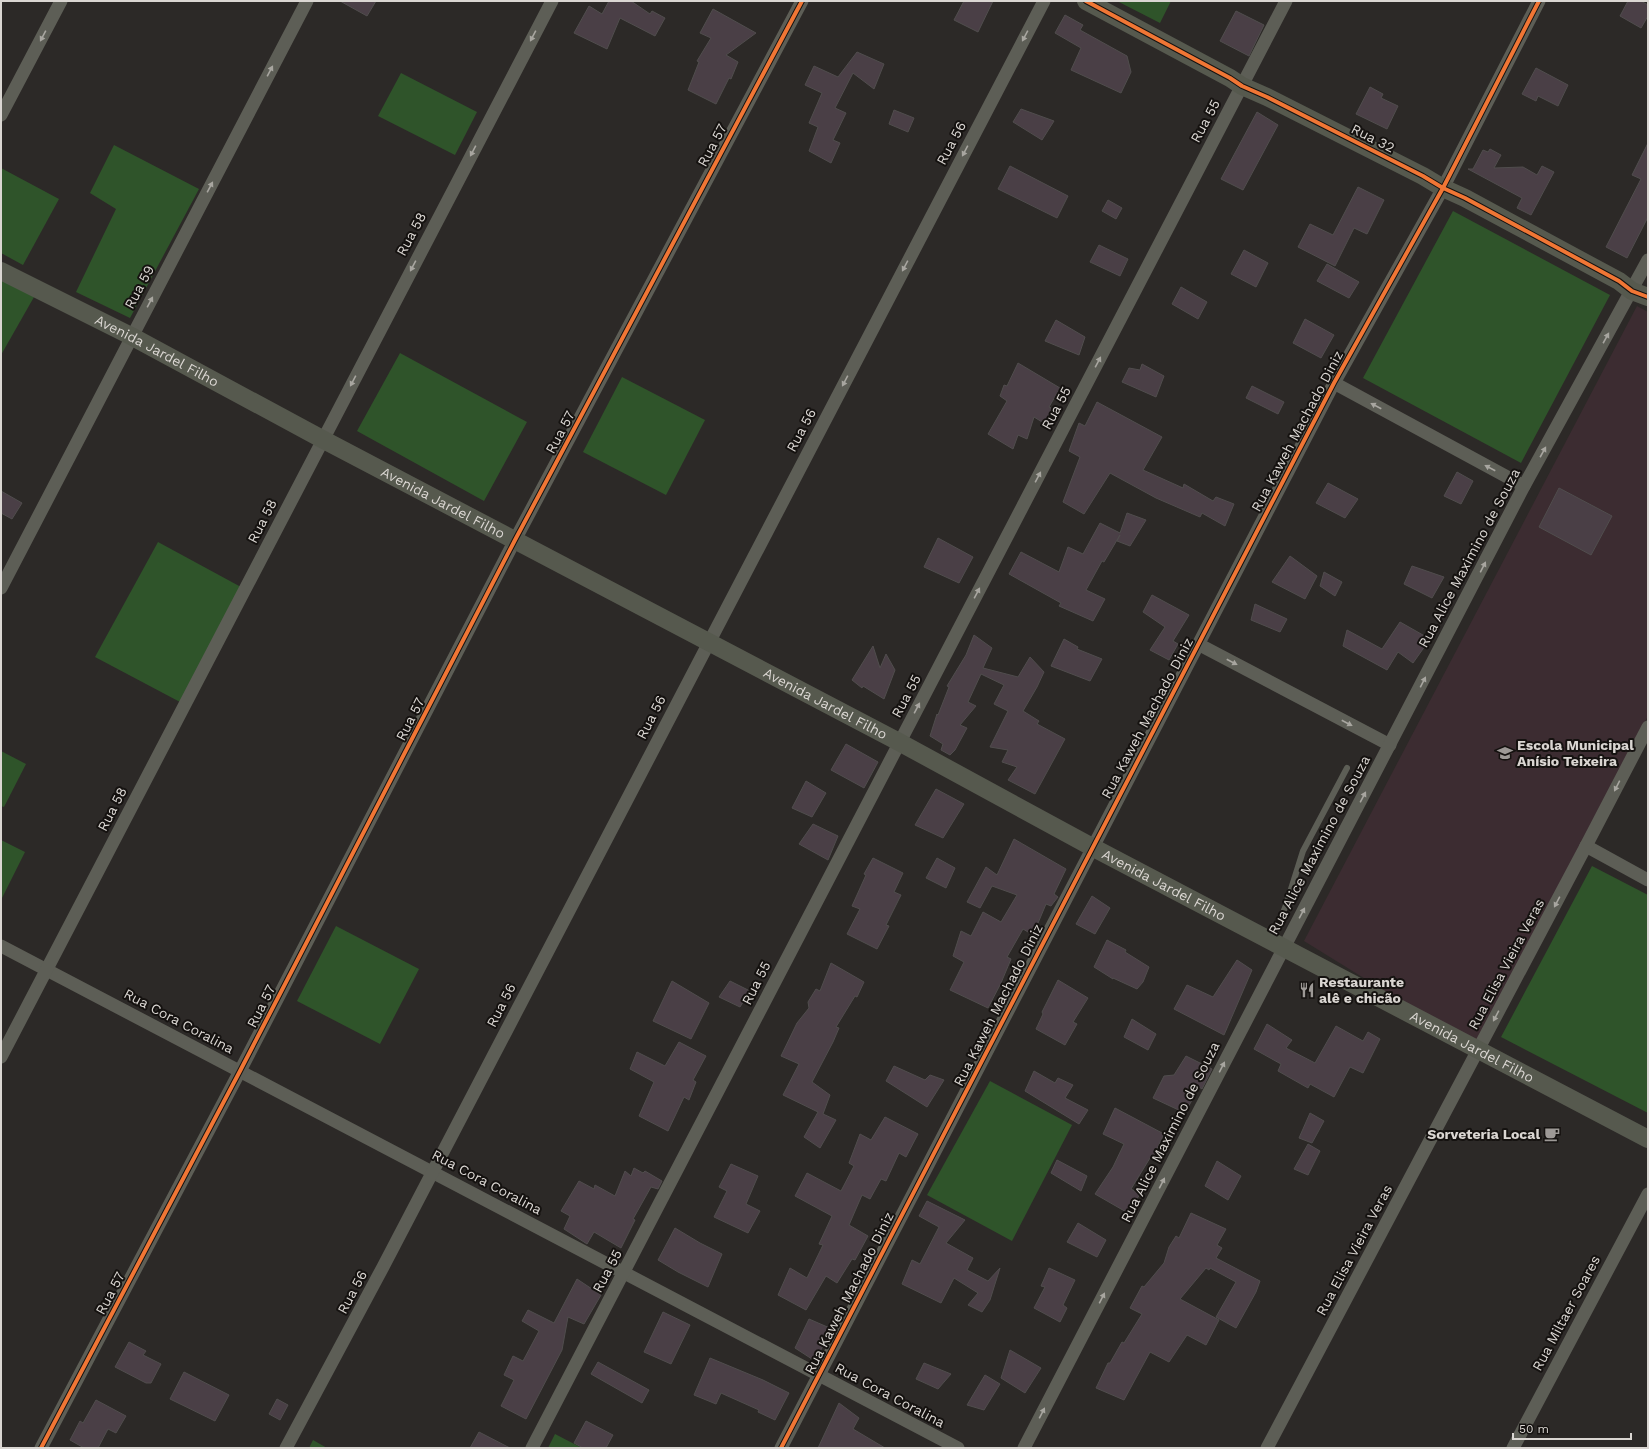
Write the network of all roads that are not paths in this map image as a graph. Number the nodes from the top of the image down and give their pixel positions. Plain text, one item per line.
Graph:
1 (61, 1) edge
2 (307, 1) edge
3 (552, 1) edge
4 (802, 1) edge
5 (1044, 1) edge
6 (1086, 1) edge
7 (1286, 1) edge
8 (1539, 1) edge
9 (1242, 86) junction
10 (1, 115) edge
11 (1443, 188) junction
12 (1648, 260) edge
13 (1, 271) edge
14 (1640, 294) edge
15 (131, 336) junction
16 (1334, 383) junction
17 (322, 439) junction
18 (1524, 486) junction
19 (515, 540) junction
20 (1, 588) edge
21 (708, 641) junction
22 (1198, 644) junction
23 (1648, 727) edge
24 (899, 742) junction
25 (1390, 745) junction
26 (1347, 768) dead end
27 (1586, 846) junction
28 (1092, 847) junction
29 (1648, 880) edge
30 (1278, 944) junction
31 (1, 946) edge
32 (47, 970) junction
33 (1478, 1051) junction
34 (1, 1057) edge
35 (240, 1071) junction
36 (1648, 1139) edge
37 (432, 1172) junction
38 (1648, 1194) edge
39 (624, 1273) junction
40 (819, 1375) junction
41 (41, 1448) edge
42 (286, 1448) edge
43 (532, 1448) edge
44 (781, 1448) edge
45 (958, 1448) edge
46 (1024, 1448) edge
47 (1267, 1448) edge
48 (1513, 1448) edge

1 -> 10 street
15 -> 2 street, Rua 59
3 -> 17 street, Rua 58
4 - 19 street, Rua 57
5 -> 21 street, Rua 56
6 - 9 main road, Rua 32
7 - 9 street, Rua 55
8 - 11 street, Rua Kaweh Machado Diniz
9 - 11 main road, Rua 32
24 -> 9 street, Rua 55
11 - 14 main road, Rua 32
11 - 16 street, Rua Kaweh Machado Diniz
12 - 14 street, Rua Alice Maximino de Souza
13 - 15 main road, Avenida Jardel Filho
18 -> 14 street, Rua Alice Maximino de Souza
15 - 17 main road, Avenida Jardel Filho
15 - 20 street, Rua 59
18 -> 16 street
16 - 22 street, Rua Kaweh Machado Diniz
17 - 19 main road, Avenida Jardel Filho
17 - 32 street, Rua 58
25 -> 18 street, Rua Alice Maximino de Souza
19 - 21 main road, Avenida Jardel Filho
19 - 35 street, Rua 57
21 - 24 main road, Avenida Jardel Filho
21 - 37 street, Rua 56
22 -> 25 street
22 - 28 street, Rua Kaweh Machado Diniz
23 -> 27 street, Rua Elisa Vieira Veras
24 - 28 main road, Avenida Jardel Filho
24 - 39 street, Rua 55
30 -> 25 street, Rua Alice Maximino de Souza
26 - 30 lane
27 - 29 street
27 -> 33 street, Rua Elisa Vieira Veras
28 - 30 main road, Avenida Jardel Filho
28 - 40 street, Rua Kaweh Machado Diniz
30 - 33 main road, Avenida Jardel Filho
46 -> 30 street, Rua Alice Maximino de Souza
31 - 32 street, Rua Cora Coralina
32 - 34 street, Rua 58
32 - 35 street, Rua Cora Coralina
33 - 36 main road, Avenida Jardel Filho
33 - 47 street, Rua Elisa Vieira Veras
35 - 37 street, Rua Cora Coralina
35 - 41 street, Rua 57
37 - 39 street, Rua Cora Coralina
37 - 42 street, Rua 56
38 - 48 street, Rua Miltaer Soares
39 - 40 street, Rua Cora Coralina
39 - 43 street, Rua 55
40 - 44 street, Rua Kaweh Machado Diniz
40 - 45 street, Rua Cora Coralina

